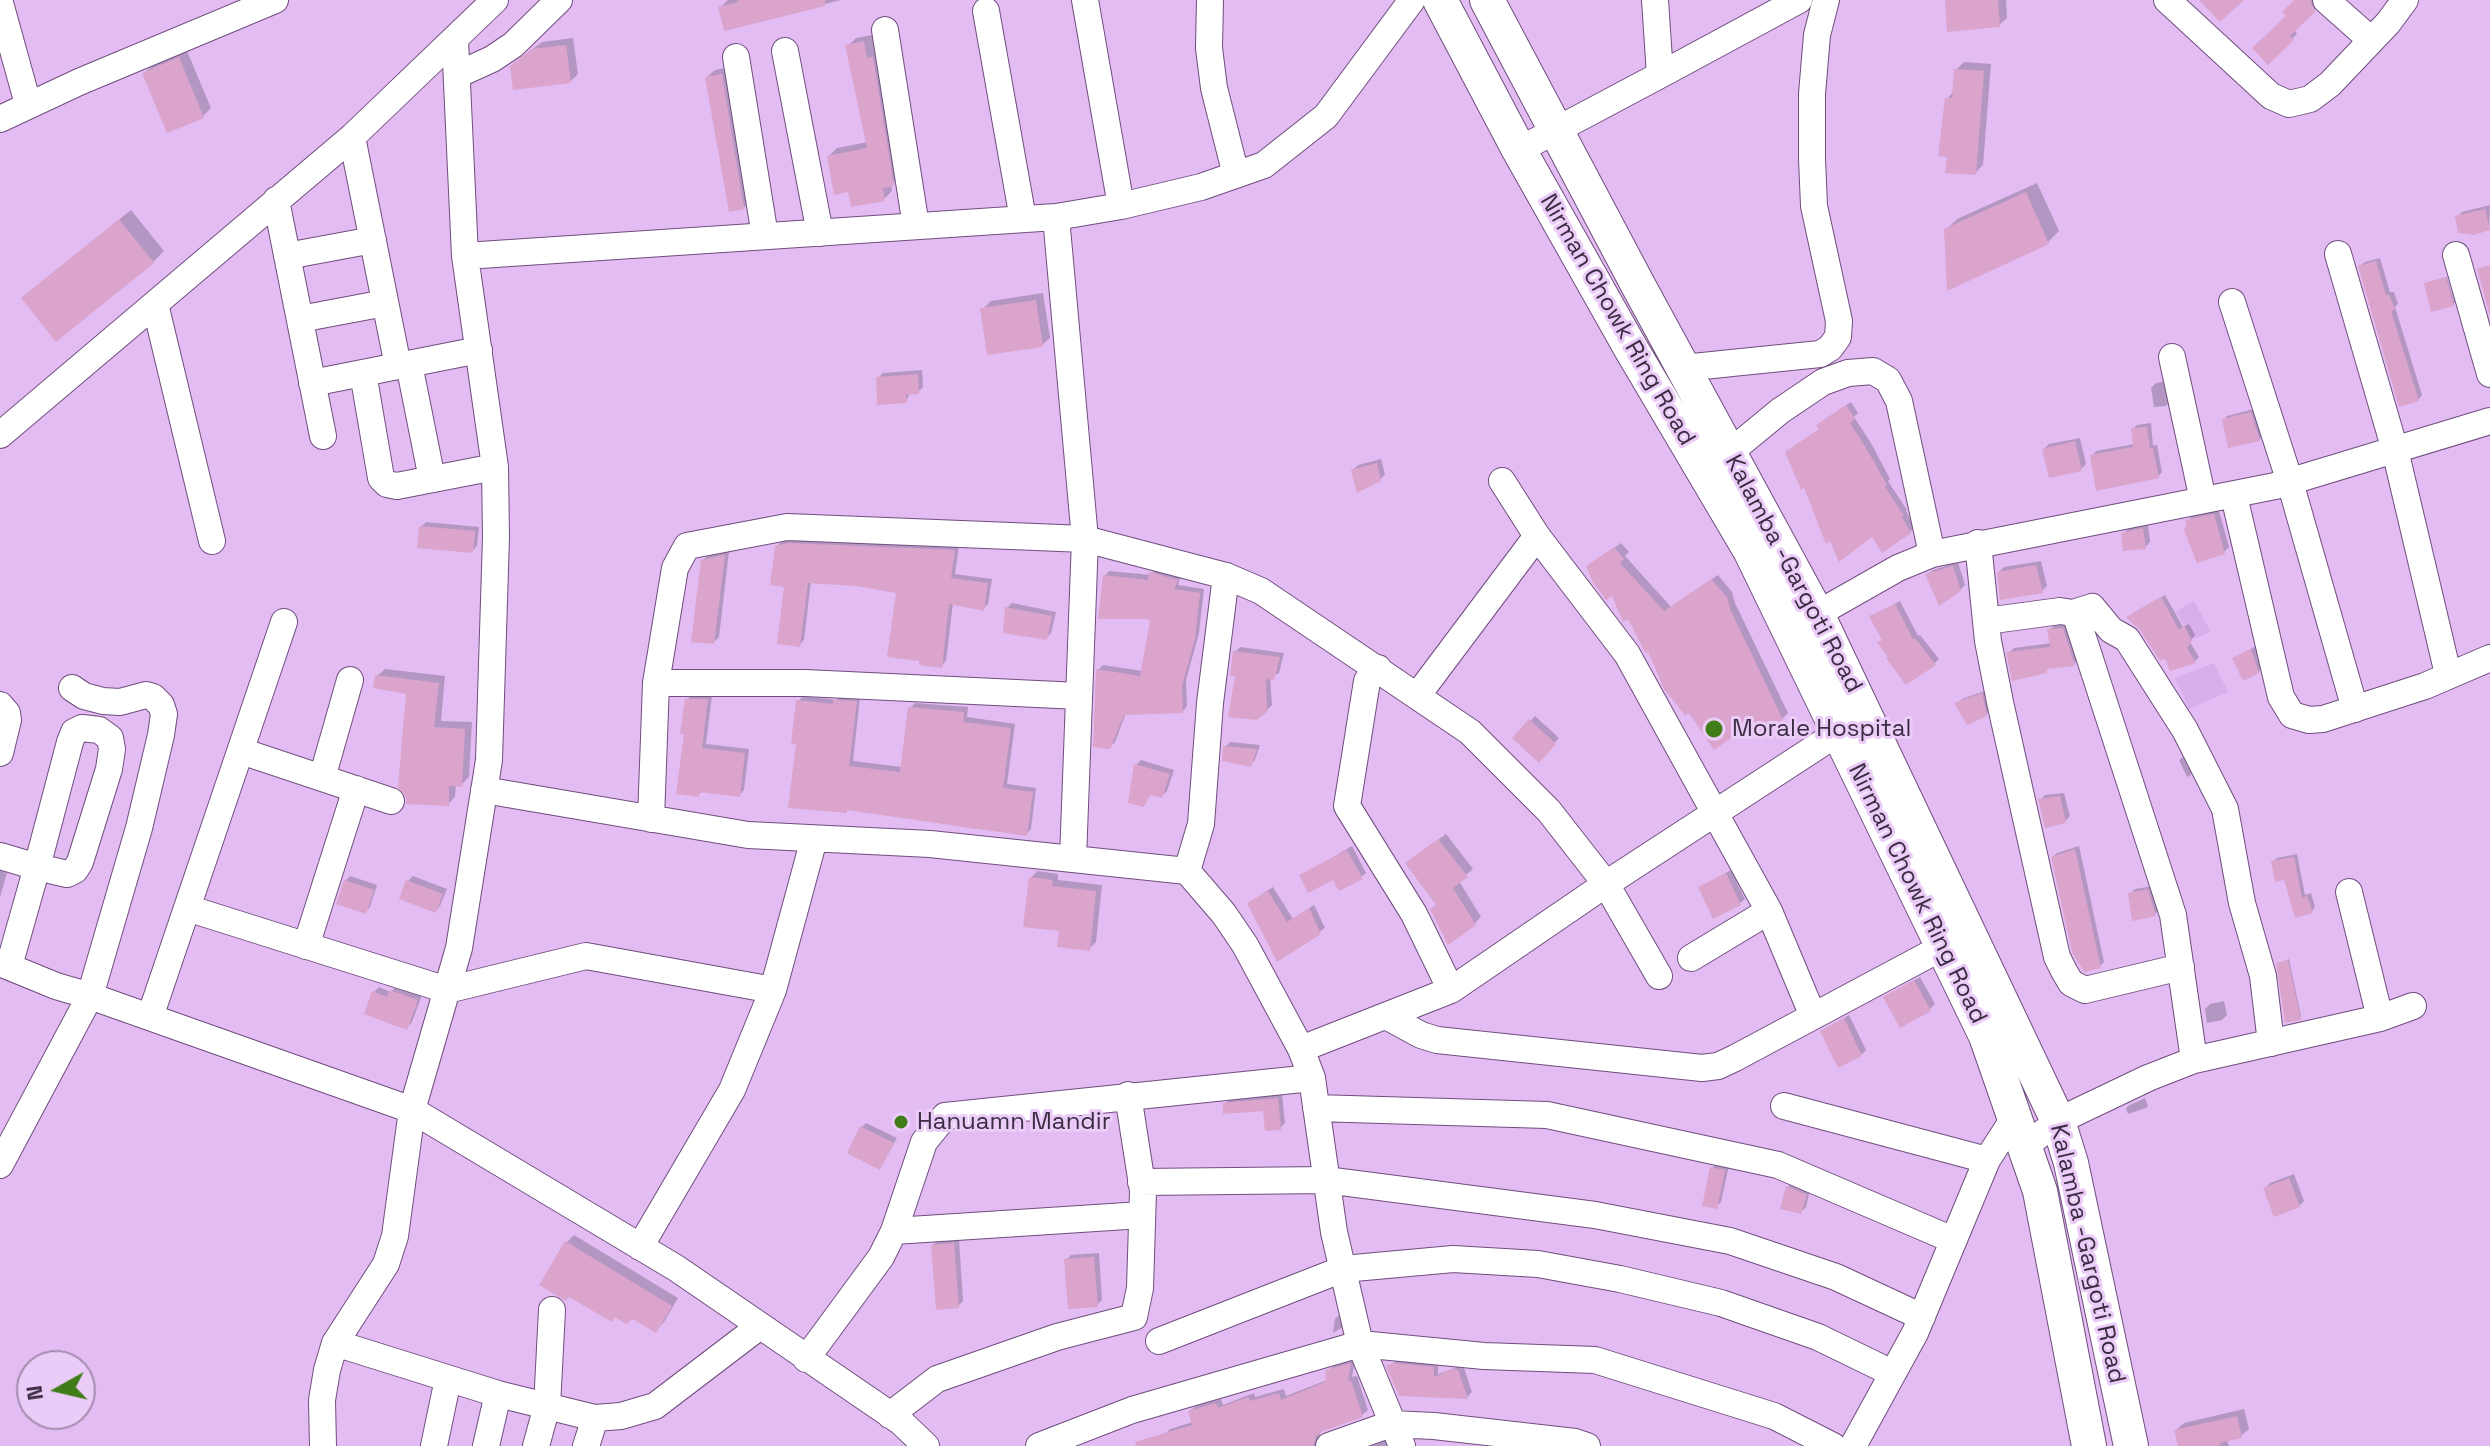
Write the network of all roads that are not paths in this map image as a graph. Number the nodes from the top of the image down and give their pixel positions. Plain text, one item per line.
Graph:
1 (275, 0) edge
2 (495, 0) edge
3 (559, 0) edge
4 (1085, 0) edge
5 (1210, 0) edge
6 (1412, 0) edge
7 (1440, 0) edge
8 (1487, 0) edge
9 (1655, 0) edge
10 (1799, 0) edge
11 (1826, 0) edge
12 (2167, 0) edge
13 (2326, 0) edge
14 (2405, 0) edge
15 (0, 3) edge
16 (986, 11) dead end
17 (885, 30) dead end
18 (455, 40) junction
19 (2371, 40) junction
20 (785, 51) dead end
21 (736, 57) dead end
22 (457, 75) junction
23 (1660, 75) junction
24 (28, 104) junction
25 (0, 119) edge
26 (1556, 128) junction
27 (352, 137) junction
28 (1519, 150) junction
29 (1236, 175) junction
30 (276, 200) junction
31 (1121, 206) junction
32 (1056, 217) junction
33 (1023, 219) junction
34 (916, 226) junction
35 (820, 233) junction
36 (765, 236) junction
37 (373, 240) junction
38 (2338, 254) dead end
39 (2456, 255) dead end
40 (287, 256) junction
41 (465, 256) junction
42 (2232, 302) dead end
43 (385, 303) junction
44 (155, 304) junction
45 (300, 319) junction
46 (479, 350) junction
47 (2172, 357) dead end
48 (403, 365) junction
49 (1683, 368) junction
50 (363, 373) junction
51 (2490, 374) edge
52 (312, 383) junction
53 (2490, 421) edge
54 (0, 435) edge
55 (323, 436) dead end
56 (2395, 450) junction
57 (1729, 453) junction
58 (495, 467) junction
59 (432, 479) junction
60 (1502, 481) dead end
61 (2290, 482) junction
62 (2234, 496) junction
63 (2203, 500) junction
64 (1537, 536) junction
65 (1085, 539) junction
66 (212, 541) dead end
67 (1978, 543) junction
68 (1932, 554) junction
69 (1226, 576) junction
70 (2073, 613) junction
71 (1817, 614) junction
72 (1986, 621) junction
73 (284, 622) dead end
74 (2490, 658) edge
75 (1378, 668) junction
76 (2448, 674) junction
77 (350, 680) dead end
78 (656, 683) junction
79 (72, 688) dead end
80 (1079, 696) junction
81 (1417, 696) junction
82 (0, 705) edge
83 (2355, 709) junction
84 (1852, 724) junction
85 (241, 751) junction
86 (0, 753) edge
87 (322, 778) junction
88 (356, 789) junction
89 (484, 790) junction
90 (391, 801) dead end
91 (1716, 811) junction
92 (651, 819) junction
93 (814, 839) junction
94 (0, 856) edge
95 (1073, 859) junction
96 (37, 867) junction
97 (1187, 871) junction
98 (1606, 884) junction
99 (2349, 892) dead end
100 (187, 908) junction
101 (1769, 911) junction
102 (306, 946) junction
103 (1941, 948) junction
104 (1691, 958) dead end
105 (4, 964) edge
106 (2181, 967) junction
107 (1659, 976) dead end
108 (447, 990) junction
109 (773, 990) junction
110 (1451, 990) junction
111 (90, 996) junction
112 (2413, 1006) dead end
113 (1386, 1016) junction
114 (1813, 1016) junction
115 (150, 1017) junction
116 (2380, 1018) junction
117 (2271, 1043) junction
118 (1301, 1049) junction
119 (2194, 1060) junction
120 (1312, 1078) junction
121 (1128, 1095) junction
122 (1784, 1106) dead end
123 (1316, 1108) junction
124 (412, 1110) junction
125 (2058, 1121) junction
126 (2019, 1132) junction
127 (1987, 1160) junction
128 (0, 1165) edge
129 (1326, 1180) junction
130 (1141, 1182) junction
131 (1142, 1215) junction
132 (894, 1231) junction
133 (1953, 1240) junction
134 (640, 1247) junction
135 (1343, 1269) junction
136 (552, 1310) dead end
137 (1922, 1317) junction
138 (760, 1326) junction
139 (1159, 1341) dead end
140 (335, 1343) junction
141 (1360, 1344) junction
142 (806, 1359) junction
143 (1892, 1373) junction
144 (448, 1379) junction
145 (498, 1394) junction
146 (547, 1406) junction
147 (890, 1415) junction
148 (595, 1418) junction
149 (1396, 1435) edge
150 (323, 1446) edge
151 (434, 1446) edge
152 (486, 1446) edge
153 (536, 1446) edge
154 (586, 1446) edge
155 (926, 1446) edge
156 (1039, 1446) edge
157 (1329, 1446) edge
158 (1587, 1446) edge
159 (1833, 1446) edge
160 (1853, 1446) edge
161 (2089, 1446) edge
162 (2131, 1446) edge

1 - 24 street
2 - 18 street
3 - 22 street
4 - 31 street
5 - 29 street
6 - 29 street
7 - 28 main road, Nirman Chowk Ring Road
8 - 26 main road, Kalamba -Gargoti Road
9 - 23 street
10 - 23 street
11 - 49 street
12 - 19 street
13 - 19 street
14 - 19 street
15 - 24 street
16 - 33 street
17 - 34 street
18 - 22 street
18 - 27 street
20 - 35 street
21 - 36 street
22 - 41 street
23 - 26 street
24 - 25 street
26 - 28 street
26 - 49 main road, Kalamba -Gargoti Road
27 - 30 street
27 - 37 street
28 - 84 main road, Nirman Chowk Ring Road
29 - 31 street
30 - 40 street
30 - 44 street
31 - 32 street
32 - 33 street
32 - 65 street
33 - 34 street
34 - 35 street
35 - 36 street
36 - 41 street
37 - 40 street
37 - 43 street
38 - 56 street
39 - 51 street
40 - 45 street
41 - 46 street
42 - 61 street
43 - 45 street
43 - 48 street
44 - 54 street
44 - 66 street
45 - 52 street
46 - 48 street
46 - 58 street
47 - 63 street
48 - 50 street
48 - 59 street
49 - 57 main road, Kalamba -Gargoti Road
50 - 52 street
50 - 59 street
52 - 55 street
53 - 56 street
56 - 61 street
56 - 76 street
57 - 68 street
57 - 71 main road, Kalamba -Gargoti Road
58 - 59 street
58 - 89 street
60 - 64 street
61 - 62 street
61 - 83 street
62 - 63 street
62 - 83 street
63 - 67 street
64 - 81 street
64 - 91 street
65 - 69 street
65 - 78 street
65 - 80 street
67 - 68 street
67 - 72 street
68 - 71 street
69 - 75 street
69 - 97 street
70 - 72 street
70 - 106 street
70 - 117 street
71 - 84 main road, Kalamba -Gargoti Road
72 - 106 street
73 - 85 street
74 - 76 street
75 - 81 street
75 - 110 street
76 - 83 street
77 - 87 street
78 - 80 street
78 - 92 street
79 - 111 street
80 - 95 street
81 - 98 street
82 - 86 street
84 - 91 street
84 - 103 main road, Nirman Chowk Ring Road
84 - 125 main road, Kalamba -Gargoti Road
85 - 87 street
85 - 100 street
87 - 88 street
88 - 90 street
88 - 102 street
89 - 92 street
89 - 108 street
91 - 98 street
91 - 101 street
92 - 93 street
93 - 95 street
93 - 109 street
94 - 96 street
95 - 97 street
96 - 96 street
96 - 105 street
97 - 118 street
98 - 107 street
98 - 110 street
99 - 116 street
100 - 102 street
100 - 115 street
101 - 104 street
101 - 114 street
102 - 108 street
103 - 114 street
103 - 126 main road, Nirman Chowk Ring Road
105 - 111 street
106 - 119 street
108 - 109 street
108 - 124 street
109 - 134 street
110 - 113 street
111 - 115 street
111 - 128 street
112 - 116 street
113 - 114 street
113 - 118 street
115 - 124 street
116 - 117 street
117 - 119 street
118 - 120 street
119 - 125 street
120 - 121 street
120 - 123 street
121 - 130 street
121 - 132 street
122 - 127 street
123 - 129 street
123 - 133 street
124 - 134 street
124 - 140 street
125 - 126 street
125 - 162 main road, Kalamba -Gargoti Road
126 - 127 street
126 - 161 main road, Nirman Chowk Ring Road
127 - 133 street
129 - 130 street
129 - 135 street
129 - 137 street
130 - 131 street
131 - 132 street
131 - 147 street
132 - 142 street
133 - 137 street
134 - 138 street
135 - 139 street
135 - 141 street
135 - 143 street
136 - 146 street
137 - 143 street
138 - 142 street
138 - 148 street
140 - 144 street
140 - 150 street
141 - 149 street
141 - 156 street
141 - 159 street
142 - 147 street
143 - 160 street
144 - 145 street
144 - 151 street
145 - 146 street
145 - 152 street
146 - 148 street
146 - 153 street
147 - 155 street
148 - 154 street
149 - 157 street
149 - 158 street

